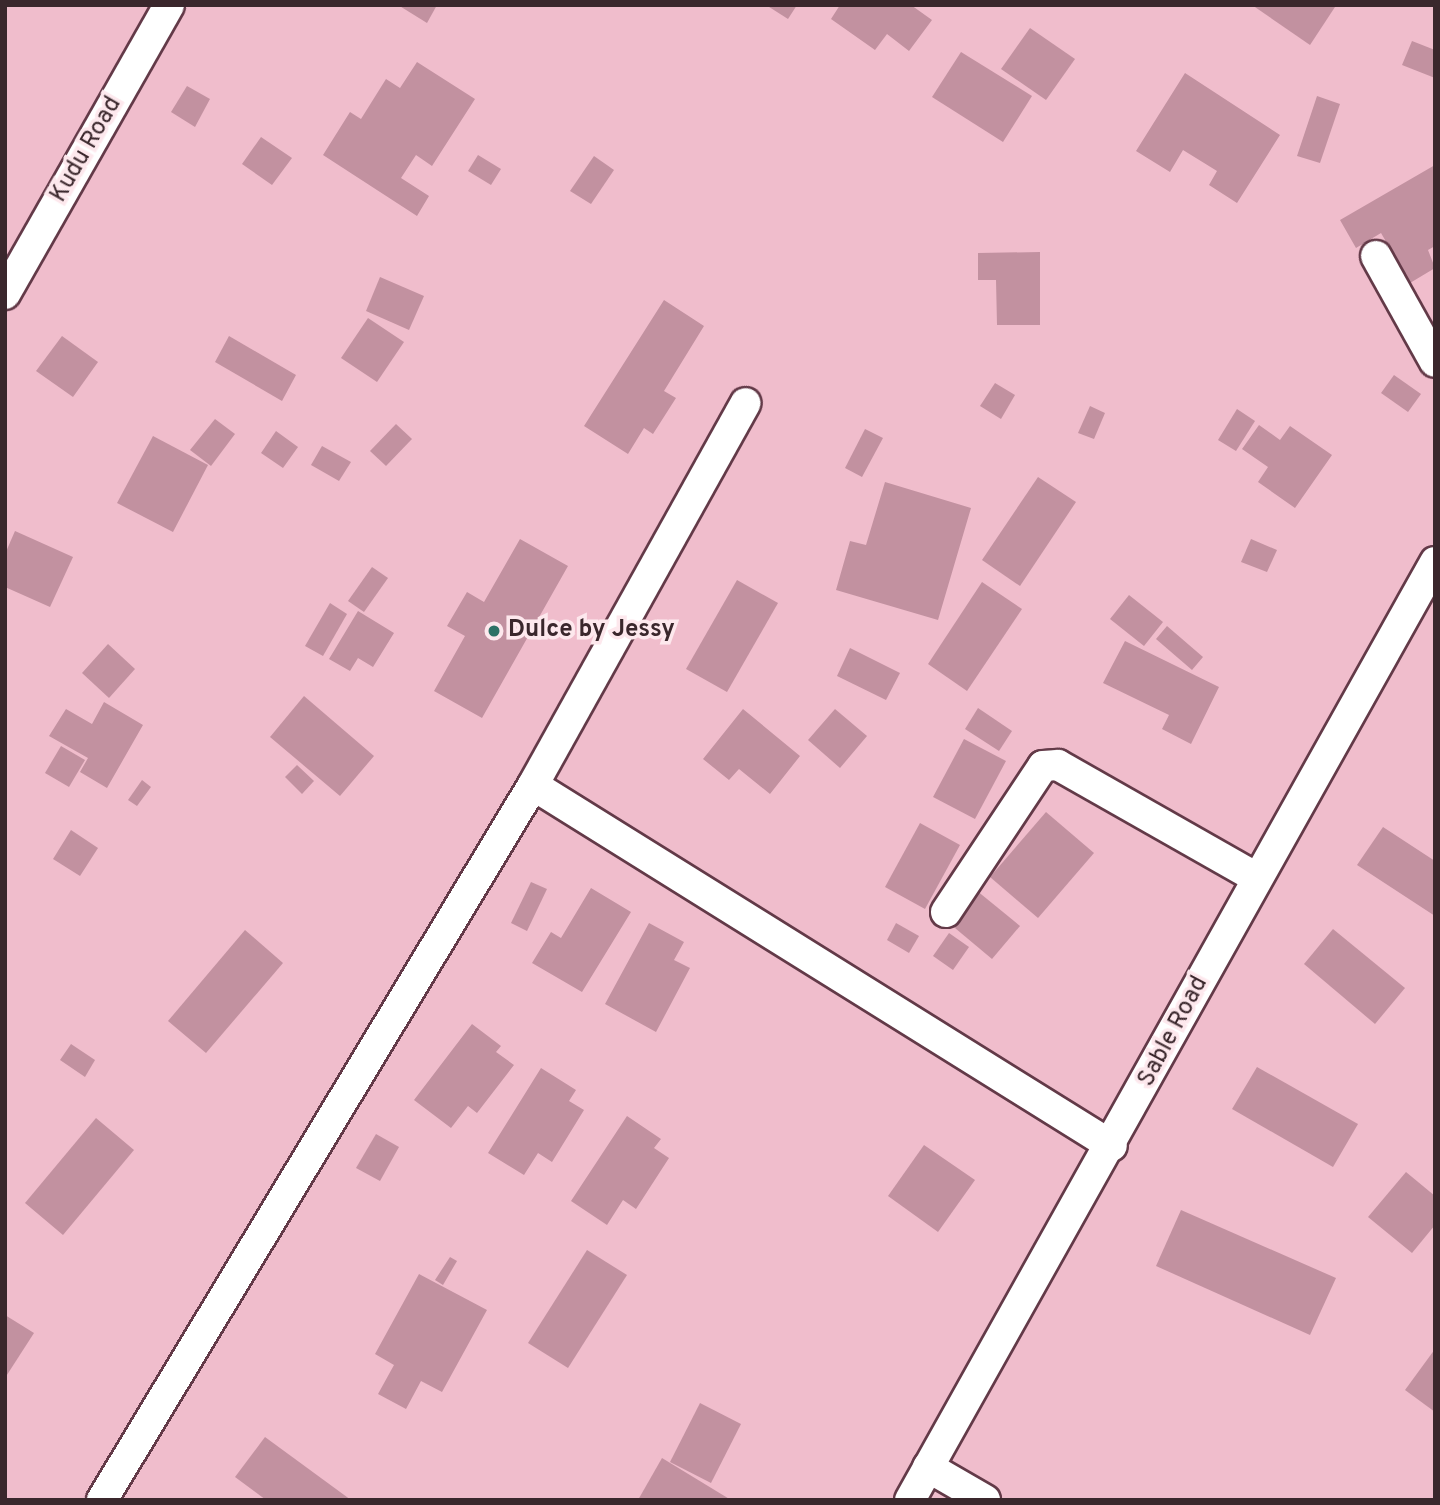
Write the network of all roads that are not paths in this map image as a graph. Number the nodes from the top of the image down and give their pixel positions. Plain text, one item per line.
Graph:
1 (169, 5) edge
2 (1376, 256) dead end
3 (5, 294) edge
4 (1435, 362) edge
5 (746, 403) dead end
6 (1435, 562) edge
7 (533, 785) junction
8 (1257, 878) junction
9 (946, 912) dead end
10 (1112, 1146) junction
11 (928, 1467) junction
12 (102, 1500) edge
13 (910, 1500) edge
14 (985, 1500) edge

1 - 3 street, Kudu Road
2 - 4 street
5 - 7 street
6 - 8 street, Sable Road
7 - 10 street
7 - 12 street
8 - 9 street
8 - 10 street, Sable Road
10 - 11 street, Sable Road
11 - 13 street, Sable Road
11 - 14 street

